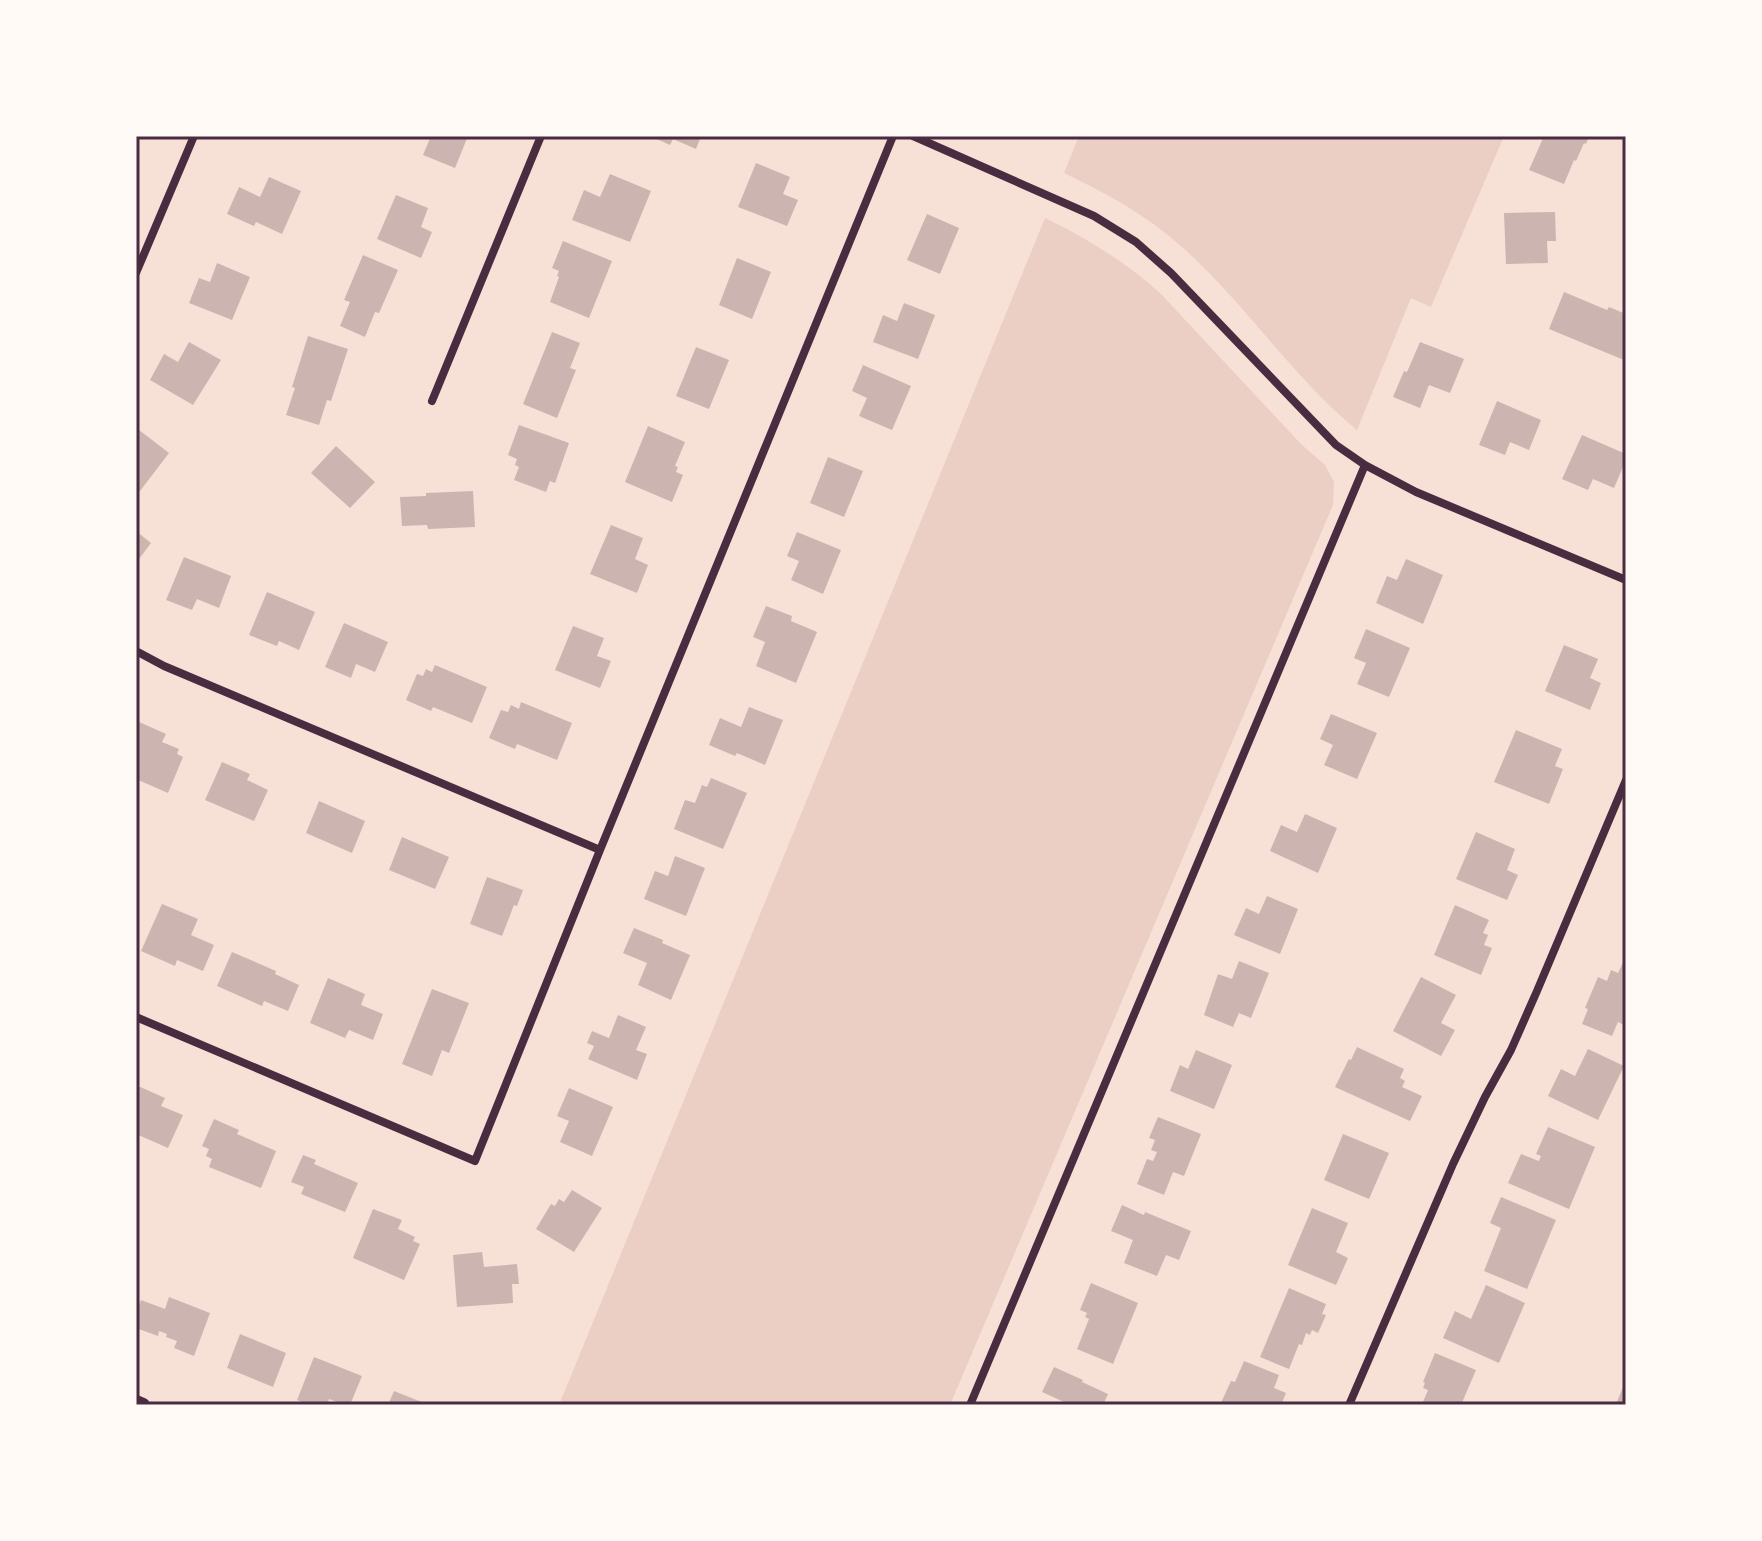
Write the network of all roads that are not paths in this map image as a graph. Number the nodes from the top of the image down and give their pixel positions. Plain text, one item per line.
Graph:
1 (194, 136) edge
2 (541, 136) edge
3 (893, 136) edge
4 (913, 136) edge
5 (136, 273) edge
6 (432, 401) dead end
7 (1365, 465) junction
8 (1626, 580) edge
9 (136, 651) edge
10 (1626, 780) edge
11 (600, 850) junction
12 (136, 1017) edge
13 (136, 1402) edge
14 (143, 1405) edge
15 (970, 1405) edge
16 (1349, 1405) edge

1 - 5 street
2 - 6 street
3 - 11 street
4 - 7 street
7 - 8 street
7 - 15 street
9 - 11 street
10 - 16 street
11 - 12 street
13 - 14 street

